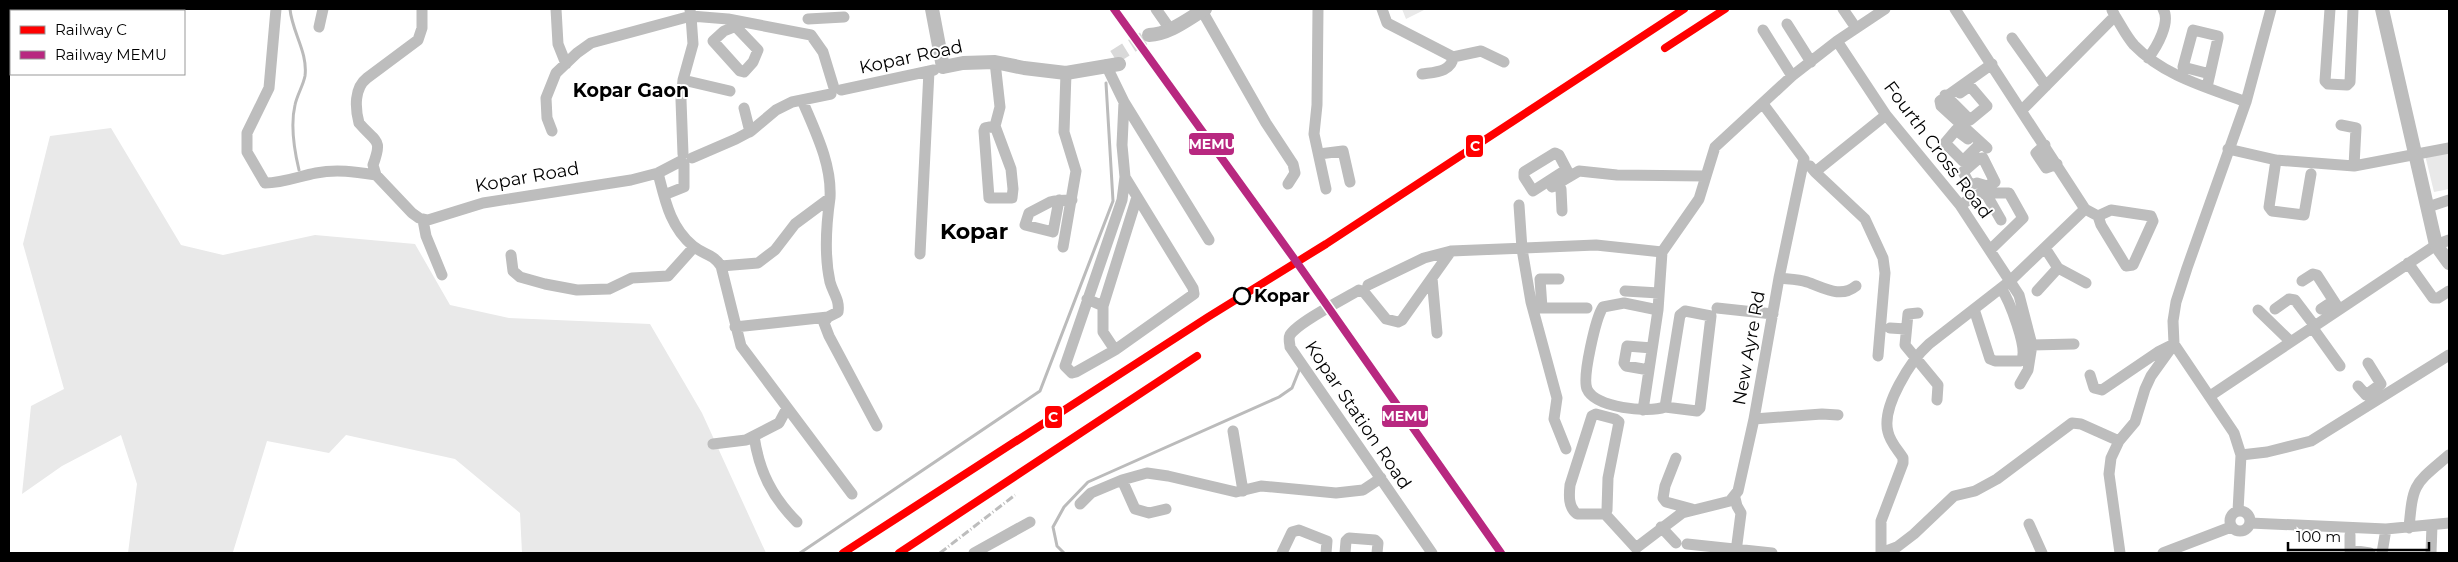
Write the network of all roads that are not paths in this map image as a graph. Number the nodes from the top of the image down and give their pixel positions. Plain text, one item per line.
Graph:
1 (276, 9) edge
2 (323, 9) edge
3 (422, 9) edge
4 (556, 9) edge
5 (932, 9) edge
6 (1156, 9) edge
7 (1318, 9) edge
8 (1382, 9) edge
9 (1843, 9) edge
10 (1884, 9) edge
11 (1955, 9) edge
12 (2164, 9) edge
13 (2271, 9) edge
14 (2330, 9) edge
15 (2353, 9) edge
16 (2382, 9) edge
17 (1199, 10) edge
18 (691, 12) edge
19 (2113, 12) edge
20 (728, 14) edge
21 (806, 14) edge
22 (844, 17) dead end
23 (748, 23) junction
24 (1787, 24) dead end
25 (319, 27) dead end
26 (1856, 28) junction
27 (1763, 30) dead end
28 (811, 35) junction
29 (1157, 35) joint
30 (746, 36) dead end
31 (2012, 38) dead end
32 (1837, 42) junction
33 (1453, 57) junction
34 (2148, 58) junction
35 (995, 62) junction
36 (1113, 62) joint
37 (1504, 62) dead end
38 (1811, 62) junction
39 (566, 64) junction
40 (1992, 64) junction
41 (944, 67) junction
42 (929, 71) junction
43 (1066, 73) junction
44 (1422, 74) dead end
45 (2210, 74) dead end
46 (1792, 76) junction
47 (683, 80) junction
48 (2046, 86) junction
49 (2207, 87) junction
50 (730, 91) dead end
51 (835, 91) junction
52 (802, 100) junction
53 (1124, 102) junction
54 (2246, 102) junction
55 (1763, 104) junction
56 (744, 108) dead end
57 (2022, 110) junction
58 (1886, 114) junction
59 (2341, 125) dead end
60 (995, 126) junction
61 (552, 131) dead end
62 (750, 132) junction
63 (1982, 146) dead end
64 (2449, 148) edge
65 (2228, 149) junction
66 (1318, 154) junction
67 (2415, 155) junction
68 (685, 159) junction
69 (1804, 159) junction
70 (2276, 160) junction
71 (2354, 166) junction
72 (1815, 172) junction
73 (658, 173) junction
74 (2311, 174) dead end
75 (376, 176) junction
76 (1705, 176) junction
77 (1125, 177) junction
78 (1966, 179) dead end
79 (1350, 182) dead end
80 (1288, 184) dead end
81 (1557, 184) junction
82 (1326, 188) dead end
83 (1947, 189) junction
84 (1985, 192) junction
85 (664, 195) junction
86 (1137, 196) junction
87 (830, 198) junction
88 (1531, 198) dead end
89 (1058, 200) junction
90 (1072, 200) junction
91 (2449, 200) edge
92 (1519, 205) dead end
93 (1960, 205) junction
94 (2428, 208) junction
95 (2085, 209) junction
96 (1562, 211) dead end
97 (2098, 216) junction
98 (424, 220) junction
99 (2000, 220) dead end
100 (1054, 229) junction
101 (1066, 231) junction
102 (1209, 240) dead end
103 (2443, 243) edge
104 (694, 247) junction
105 (1063, 247) dead end
106 (2044, 248) junction
107 (1522, 249) junction
108 (1990, 250) junction
109 (1451, 251) junction
110 (1662, 252) junction
111 (920, 254) dead end
112 (511, 255) dead end
113 (2408, 263) junction
114 (2449, 263) edge
115 (721, 266) junction
116 (2058, 268) junction
117 (442, 275) dead end
118 (1432, 277) junction
119 (1779, 278) junction
120 (1560, 279) dead end
121 (2302, 281) dead end
122 (2086, 283) dead end
123 (2006, 284) junction
124 (1368, 285) dead end
125 (1856, 286) dead end
126 (2449, 290) edge
127 (1625, 291) dead end
128 (2037, 291) dead end
129 (1659, 293) junction
130 (1087, 299) junction
131 (2336, 305) junction
132 (1103, 306) junction
133 (1537, 308) junction
134 (1587, 308) dead end
135 (1717, 308) dead end
136 (1974, 309) junction
137 (2275, 309) dead end
138 (2321, 309) dead end
139 (1658, 310) junction
140 (2258, 310) dead end
141 (1918, 313) dead end
142 (1774, 314) junction
143 (828, 317) junction
144 (2313, 326) junction
145 (735, 327) junction
146 (1890, 328) dead end
147 (1906, 329) junction
148 (1437, 333) dead end
149 (2290, 341) junction
150 (2074, 344) dead end
151 (2174, 344) junction
152 (2032, 345) junction
153 (1652, 348) junction
154 (1115, 350) junction
155 (2449, 355) edge
156 (1878, 356) dead end
157 (1915, 358) junction
158 (2368, 363) dead end
159 (2340, 366) dead end
160 (1649, 370) junction
161 (2090, 375) dead end
162 (2020, 384) dead end
163 (2358, 386) dead end
164 (2378, 394) junction
165 (2210, 396) junction
166 (1937, 400) dead end
167 (1665, 407) junction
168 (787, 408) junction
169 (1643, 410) junction
170 (1838, 415) dead end
171 (1754, 419) junction
172 (877, 426) dead end
173 (1233, 431) dead end
174 (754, 436) junction
175 (2119, 441) junction
176 (713, 444) dead end
177 (1566, 449) dead end
178 (2241, 455) junction
179 (2449, 455) edge
180 (1676, 458) dead end
181 (1381, 478) junction
182 (1122, 480) junction
183 (1243, 490) junction
184 (852, 494) dead end
185 (1735, 498) junction
186 (1080, 504) dead end
187 (1166, 509) dead end
188 (1692, 509) junction
189 (2238, 511) junction
190 (1605, 514) junction
191 (796, 522) dead end
192 (1030, 522) dead end
193 (2250, 523) junction
194 (2449, 523) edge
195 (2029, 524) dead end
196 (2432, 525) junction
197 (2231, 527) junction
198 (1661, 528) junction
199 (2409, 528) junction
200 (2386, 529) junction
201 (2350, 535) dead end
202 (1742, 549) edge
203 (2170, 552) edge
204 (974, 553) edge
205 (1282, 553) edge
206 (1326, 553) edge
207 (1345, 553) edge
208 (1377, 553) edge
209 (1432, 553) edge
210 (1772, 553) edge
211 (1881, 553) edge
212 (2042, 553) edge
213 (2120, 553) edge
214 (2370, 553) edge
215 (2382, 553) edge
216 (2431, 553) edge

1 - 75 street
2 - 25 street
3 - 75 street
4 - 39 street
5 - 41 street
6 - 29 street
7 - 66 street
8 - 33 street
9 - 26 street
10 - 26 street
11 - 40 street
12 - 34 street
13 - 54 street
14 - 15 street
16 - 67 street
17 - 29 street
17 - 80 street
18 - 20 street
18 - 39 street
18 - 47 street
19 - 34 street
19 - 48 street
20 - 23 street
21 - 22 street
21 - 28 street
23 - 28 street
23 - 30 street
24 - 38 street
26 - 32 street
27 - 46 street
28 - 51 street
31 - 48 street
32 - 38 street
32 - 58 street, Fourth Cross Road
33 - 37 street
33 - 44 street
34 - 49 street
35 - 41 street, Kopar Road
35 - 43 street, Kopar Road
35 - 60 street
36 - 43 street, Kopar Road
36 - 53 street
38 - 46 street
39 - 61 street
40 - 57 street
40 - 63 street
41 - 42 street, Kopar Road
42 - 51 street, Kopar Road
42 - 111 street
43 - 90 street
45 - 49 street
46 - 55 street
47 - 50 street
47 - 68 street
48 - 57 street
49 - 54 street
51 - 52 street, Kopar Road
52 - 62 street, Kopar Road
52 - 87 street
53 - 77 street
53 - 102 street
54 - 65 street
55 - 69 street
55 - 76 street
56 - 62 street
57 - 95 street
58 - 72 street
58 - 83 street, Fourth Cross Road
59 - 71 street
60 - 60 street
62 - 68 street, Kopar Road
64 - 67 street
65 - 70 street
65 - 151 street
66 - 79 street
66 - 82 street
67 - 71 street
67 - 94 street
68 - 73 street, Kopar Road
68 - 85 street
69 - 72 street
69 - 119 street, New Ayre Rd
70 - 71 street
70 - 74 street
72 - 156 street
73 - 85 street
73 - 98 street, Kopar Road
75 - 98 street
76 - 81 street
76 - 110 street
77 - 86 street
77 - 130 street
78 - 83 street
81 - 88 street
81 - 96 street
83 - 93 street, Fourth Cross Road
84 - 93 street
84 - 99 street
84 - 108 street
85 - 104 street
86 - 132 street
86 - 154 street
87 - 115 street
87 - 143 street
89 - 90 street
89 - 100 street
89 - 100 street
90 - 101 street
91 - 94 street
92 - 107 street
93 - 108 street, Fourth Cross Road
94 - 103 street
95 - 97 street
95 - 106 street
97 - 97 street
98 - 117 street
100 - 101 street
101 - 105 street
103 - 113 street
103 - 114 street
104 - 112 street
104 - 115 street
106 - 116 street
106 - 123 street
107 - 109 street
107 - 110 street
107 - 133 street
108 - 123 street, Fourth Cross Road
109 - 118 street
109 - 124 street
110 - 129 street
113 - 126 street
113 - 131 street
115 - 145 street
116 - 122 street
116 - 128 street
118 - 148 street
118 - 181 street, Kopar Station Road
119 - 125 street
119 - 142 street, New Ayre Rd
120 - 133 street
121 - 131 street
123 - 136 street
123 - 136 street
123 - 152 street
127 - 129 street
129 - 139 street
130 - 132 street
130 - 154 street
131 - 138 street
131 - 144 street
132 - 154 street
133 - 134 street
133 - 177 street
135 - 142 street
136 - 157 street
137 - 144 street
139 - 153 street
139 - 169 street
140 - 149 street
141 - 147 street
142 - 171 street, New Ayre Rd
143 - 145 street
143 - 172 street
144 - 149 street
144 - 159 street
145 - 168 street
146 - 147 street
147 - 157 street
149 - 165 street
150 - 152 street
151 - 161 street
151 - 165 street
151 - 175 street
152 - 162 street
153 - 160 street
153 - 160 street
155 - 164 street
157 - 166 street
157 - 211 street
158 - 164 street
160 - 169 street
163 - 164 street
164 - 178 street
165 - 178 street
167 - 167 street
167 - 169 street
168 - 174 street
168 - 184 street
170 - 171 street
171 - 185 street, New Ayre Rd
173 - 183 street
174 - 176 street
174 - 191 street
175 - 211 street
175 - 213 street
178 - 189 street
179 - 199 street
180 - 188 street
181 - 183 street
181 - 209 street, Kopar Station Road
182 - 183 street
182 - 186 street
182 - 187 street
185 - 188 street
185 - 202 street
188 - 198 street
189 - 193 street
189 - 197 street
190 - 190 street
190 - 198 street
192 - 204 street
193 - 197 street
193 - 200 street
194 - 196 street
195 - 212 street
196 - 199 street
196 - 216 street
197 - 203 street
198 - 202 street
199 - 200 street
200 - 215 street
201 - 214 street
202 - 210 street
205 - 206 street
207 - 208 street

